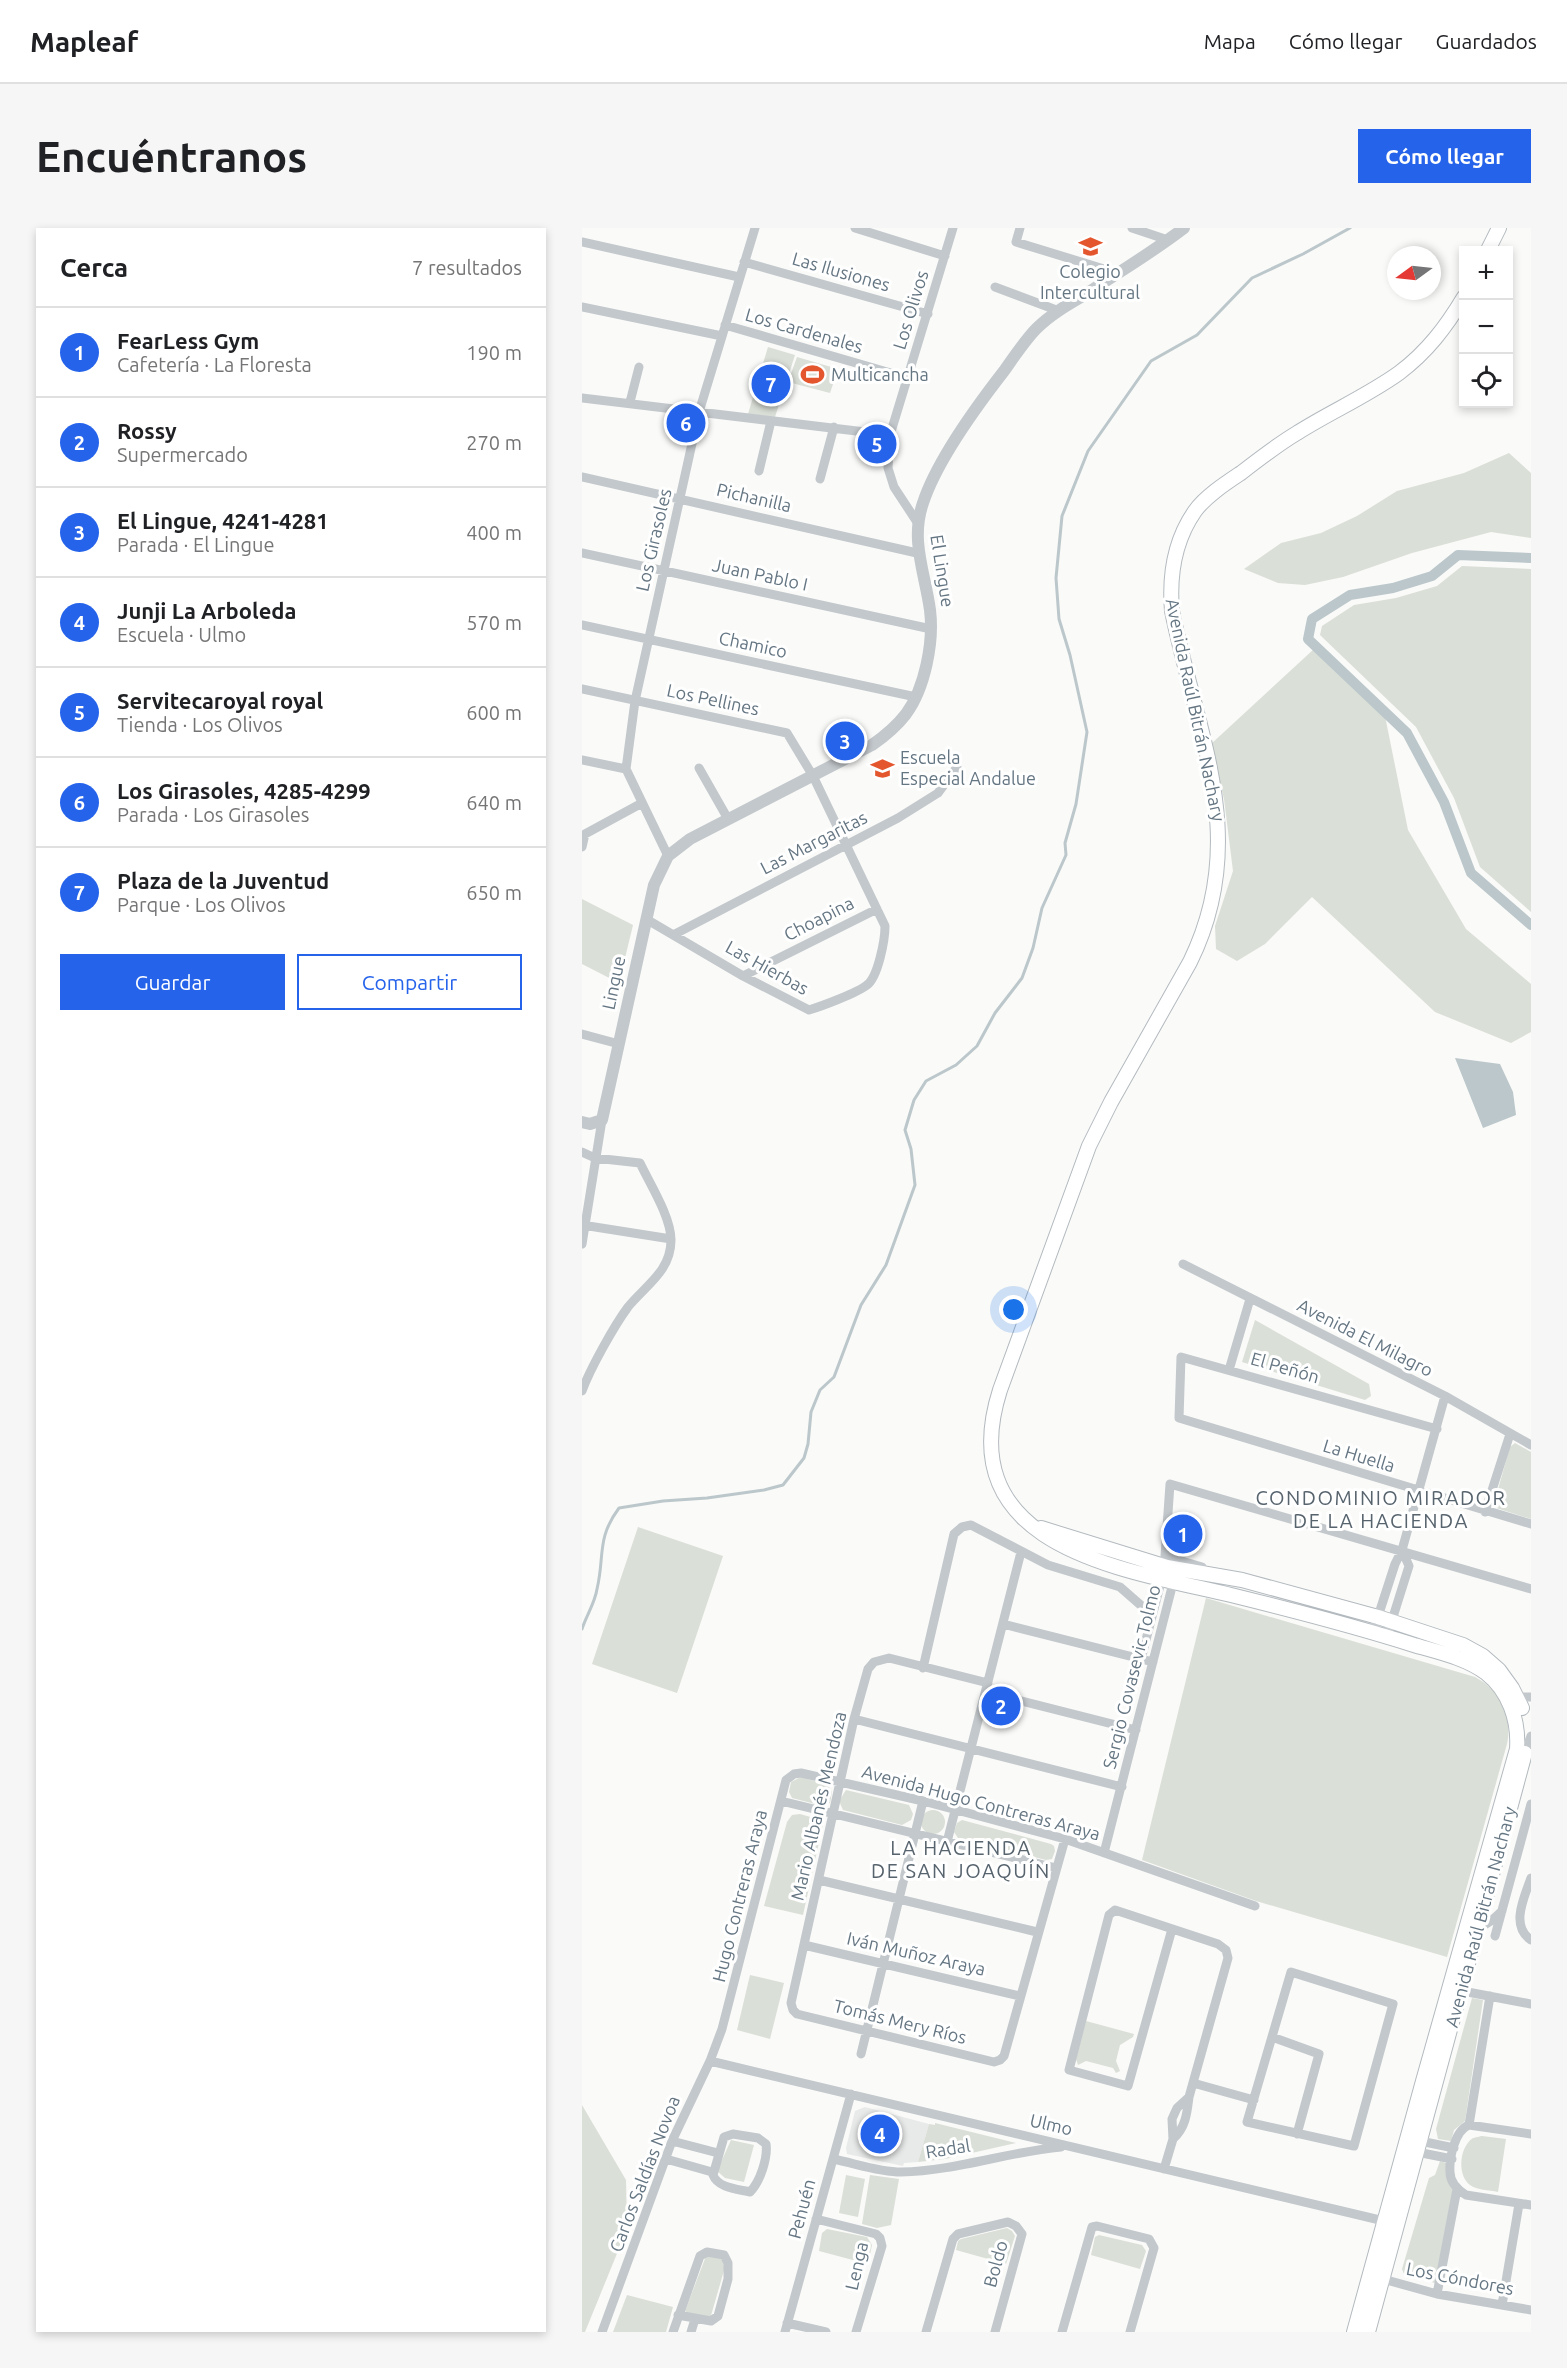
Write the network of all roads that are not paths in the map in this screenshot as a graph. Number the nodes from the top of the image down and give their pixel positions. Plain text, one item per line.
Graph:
1 (755, 228) edge
2 (855, 228) edge
3 (953, 228) edge
4 (1020, 228) edge
5 (1132, 228) edge
6 (1184, 228) edge
7 (1499, 228) edge
8 (1168, 240) junction
9 (582, 242) edge
10 (1490, 246) edge
11 (945, 256) junction
12 (744, 262) junction
13 (1117, 273) junction
14 (740, 277) junction
15 (995, 287) dead end
16 (1462, 300) edge
17 (583, 311) edge
18 (1059, 311) junction
19 (928, 314) junction
20 (725, 325) junction
21 (722, 336) junction
22 (639, 367) dead end
23 (908, 378) junction
24 (582, 398) edge
25 (630, 402) junction
26 (699, 412) junction
27 (771, 421) junction
28 (834, 427) junction
29 (890, 435) junction
30 (759, 471) dead end
31 (582, 477) edge
32 (820, 479) dead end
33 (681, 499) junction
34 (917, 522) junction
35 (582, 553) edge
36 (917, 553) junction
37 (664, 572) junction
38 (582, 625) edge
39 (931, 629) junction
40 (649, 639) junction
41 (582, 689) edge
42 (916, 697) junction
43 (635, 701) junction
44 (582, 760) edge
45 (957, 767) dead end
46 (699, 768) dead end
47 (626, 769) junction
48 (813, 776) junction
49 (642, 803) junction
50 (728, 819) junction
51 (846, 845) junction
52 (582, 848) edge
53 (668, 856) junction
54 (877, 909) junction
55 (646, 919) junction
56 (675, 934) junction
57 (743, 976) junction
58 (582, 1034) edge
59 (619, 1044) junction
60 (582, 1122) edge
61 (599, 1122) junction
62 (582, 1152) edge
63 (595, 1158) junction
64 (584, 1225) edge
65 (671, 1239) junction
66 (582, 1244) edge
67 (1183, 1264) dead end
68 (1250, 1299) junction
69 (1229, 1370) junction
70 (582, 1391) edge
71 (1445, 1396) junction
72 (1179, 1418) joint
73 (1437, 1429) junction
74 (1510, 1434) junction
75 (1531, 1445) edge
76 (1419, 1492) junction
77 (1485, 1512) junction
78 (1531, 1524) edge
79 (1402, 1550) junction
80 (1021, 1552) junction
81 (1166, 1571) junction
82 (1531, 1588) edge
83 (1152, 1615) junction
84 (1003, 1624) junction
85 (1385, 1625) junction
86 (1141, 1659) junction
87 (1153, 1662) junction
88 (923, 1668) junction
89 (987, 1688) junction
90 (1524, 1697) edge
91 (854, 1719) junction
92 (1136, 1730) junction
93 (1529, 1742) edge
94 (972, 1749) junction
95 (841, 1782) junction
96 (1122, 1787) junction
97 (781, 1801) junction
98 (923, 1801) junction
99 (1531, 1804) edge
100 (956, 1810) junction
101 (834, 1814) junction
102 (1529, 1816) edge
103 (915, 1834) junction
104 (1527, 1835) edge
105 (1065, 1839) junction
106 (947, 1842) junction
107 (1104, 1853) junction
108 (1056, 1868) junction
109 (1531, 1878) edge
110 (819, 1880) junction
111 (899, 1899) junction
112 (1255, 1906) dead end
113 (1485, 1906) junction
114 (1502, 1911) junction
115 (1471, 1913) junction
116 (1172, 1929) junction
117 (1479, 1929) junction
118 (1037, 1932) junction
119 (1495, 1936) dead end
120 (1531, 1940) edge
121 (804, 1945) junction
122 (883, 1963) junction
123 (1455, 1990) junction
124 (1020, 1996) junction
125 (1490, 1996) junction
126 (1531, 2004) edge
127 (793, 2010) joint
128 (722, 2029) joint
129 (866, 2030) junction
130 (1272, 2037) junction
131 (861, 2054) dead end
132 (710, 2061) junction
133 (1193, 2083) junction
134 (851, 2094) junction
135 (1254, 2100) junction
136 (1469, 2125) junction
137 (1297, 2133) junction
138 (1531, 2133) edge
139 (672, 2141) junction
140 (1069, 2146) junction
141 (1414, 2148) junction
142 (1454, 2148) junction
143 (718, 2153) junction
144 (666, 2159) junction
145 (833, 2159) junction
146 (1452, 2159) junction
147 (1164, 2169) junction
148 (712, 2172) junction
149 (1457, 2189) junction
150 (1519, 2204) junction
151 (1531, 2205) edge
152 (816, 2219) junction
153 (1384, 2221) junction
154 (1383, 2279) junction
155 (1437, 2294) junction
156 (1502, 2305) junction
157 (1531, 2310) edge
158 (678, 2315) junction
159 (695, 2319) junction
160 (786, 2328) edge
161 (602, 2332) edge
162 (673, 2332) edge
163 (691, 2332) edge
164 (826, 2332) edge
165 (856, 2332) edge
166 (926, 2332) edge
167 (995, 2332) edge
168 (1062, 2332) edge
169 (1130, 2332) edge
170 (1354, 2332) edge
171 (1368, 2332) edge

1 - 12 street, Los Girasoles
2 - 11 street
3 - 11 street, Los Olivos
4 - 13 street
5 - 8 street
6 - 8 street, El Lingue
7 - 10 main road
8 - 13 street, El Lingue
9 - 14 street
11 - 19 street, Los Olivos
12 - 14 street, Los Girasoles
12 - 19 street, Las Ilusiones
13 - 18 street, El Lingue
14 - 20 street, Los Girasoles
15 - 18 street
16 - 81 main road, Avenida Raúl Bitrán Nachary
17 - 21 street, Los Cardenales
18 - 34 street, El Lingue
19 - 23 street, Los Olivos
20 - 21 street, Los Girasoles
20 - 23 street, Los Cardenales
21 - 26 street, Los Girasoles
22 - 25 street
23 - 29 street, Los Olivos
24 - 25 street
25 - 26 street
26 - 27 street
26 - 33 street, Los Girasoles
27 - 28 street
27 - 30 street
28 - 29 street
28 - 32 street
29 - 34 street, Los Olivos
31 - 33 street, Pichanilla
33 - 36 street, Pichanilla
33 - 37 street, Los Girasoles
34 - 36 street, El Lingue
35 - 37 street, Juan Pablo I
36 - 39 street, El Lingue
37 - 39 street, Juan Pablo I
37 - 40 street, Los Girasoles
38 - 40 street, Chamico
39 - 42 street, El Lingue
40 - 42 street, Chamico
40 - 43 street, Los Girasoles
41 - 43 street, Los Pellines
42 - 48 street, El Lingue
43 - 47 street, Los Girasoles
43 - 48 street, Los Pellines
44 - 47 street
45 - 51 street, Las Margaritas
46 - 50 street
47 - 49 street
48 - 50 street, El Lingue
48 - 51 street, Los Pellines
49 - 52 street
49 - 53 street
50 - 53 street, El Lingue
51 - 54 street, Los Pellines
51 - 56 street, Las Margaritas
53 - 55 street, Lingue
54 - 57 street, Choapina
54 - 57 street, Las Hierbas
55 - 56 street, Las Hierbas
55 - 59 street, Lingue
56 - 57 street, Las Hierbas
58 - 59 street
59 - 61 street, Lingue
60 - 61 street
61 - 63 street, Lingue
62 - 63 street
63 - 64 street, Lingue
63 - 65 street
64 - 65 street
64 - 66 street, Lingue
65 - 70 street
67 - 68 street, Avenida El Milagro
68 - 69 street
68 - 71 street, Avenida El Milagro
69 - 72 street, El Peñón
69 - 73 street, El Peñón
71 - 73 street
71 - 74 street, Avenida El Milagro
72 - 76 street, La Huella
73 - 76 street
74 - 75 street, Avenida El Milagro
74 - 77 street
76 - 77 street, La Huella
76 - 79 street
77 - 78 street, La Huella
79 - 81 street
79 - 82 street
79 - 85 street
79 - 85 street
80 - 83 street
80 - 84 street
80 - 88 street
81 - 83 street, Sergio Covasevic Tolmo
81 - 85 main road, Avenida Raúl Bitrán Nachary
81 - 85 main road, Avenida Raúl Bitrán Nachary
81 - 87 street, Sergio Covasevic Tolmo
83 - 86 street, Sergio Covasevic Tolmo
84 - 86 street
84 - 89 street
85 - 90 main road, Avenida Raúl Bitrán Nachary
85 - 115 main road, Avenida Raúl Bitrán Nachary
86 - 87 street
87 - 92 street, Sergio Covasevic Tolmo
88 - 89 street, Mario Albanés Mendoza
88 - 91 street, Mario Albanés Mendoza
89 - 92 street, Mario Albanés Mendoza
89 - 94 street
90 - 93 main road, Avenida Raúl Bitrán Nachary
91 - 94 street
91 - 95 street, Mario Albanés Mendoza
92 - 96 street, Sergio Covasevic Tolmo
93 - 113 main road, Avenida Raúl Bitrán Nachary
94 - 96 street
94 - 100 street
95 - 97 street, Avenida Hugo Contreras Araya
95 - 98 street, Avenida Hugo Contreras Araya
95 - 101 street, Mario Albanés Mendoza
96 - 107 street, Sergio Covasevic Tolmo
97 - 101 street, Hugo Contreras Araya
97 - 128 street, Hugo Contreras Araya
98 - 100 street, Avenida Hugo Contreras Araya
98 - 103 street
99 - 102 street
100 - 105 street, Avenida Hugo Contreras Araya
100 - 106 street
101 - 103 street, Hugo Contreras Araya
101 - 110 street, Mario Albanés Mendoza
102 - 104 street
103 - 106 street, Hugo Contreras Araya
103 - 111 street
104 - 114 street
105 - 107 street, Avenida Hugo Contreras Araya
105 - 108 street
106 - 108 street, Hugo Contreras Araya
107 - 112 street, Avenida Hugo Contreras Araya
108 - 118 street
109 - 120 street
110 - 111 street
110 - 121 street, Mario Albanés Mendoza
111 - 118 street
111 - 122 street
113 - 114 street
113 - 115 street
113 - 117 main road, Avenida Raúl Bitrán Nachary
114 - 117 street
114 - 119 street
115 - 123 main road, Avenida Raúl Bitrán Nachary
116 - 116 street
116 - 133 street
117 - 123 main road, Avenida Raúl Bitrán Nachary
118 - 124 street
121 - 122 street, Iván Muñoz Araya
121 - 127 street, Mario Albanés Mendoza
122 - 124 street, Iván Muñoz Araya
122 - 129 street
123 - 125 street
123 - 141 main road, Avenida Raúl Bitrán Nachary
123 - 141 main road, Avenida Raúl Bitrán Nachary
124 - 129 street, Tomás Mery Ríos
125 - 126 street
125 - 136 street
127 - 129 street, Tomás Mery Ríos
128 - 132 street, Carlos Saldías Novoa
129 - 131 street
130 - 135 street
130 - 137 street
130 - 137 street
132 - 134 street, Ulmo
132 - 139 street, Carlos Saldías Novoa
133 - 135 street
133 - 147 street
134 - 140 street, Ulmo
134 - 145 street, Pehuén
135 - 137 street
136 - 138 street
136 - 142 street
139 - 143 street
139 - 144 street, Carlos Saldías Novoa
140 - 145 street, Radal
140 - 147 street, Ulmo
141 - 142 street
141 - 146 street
141 - 153 main road, Avenida Raúl Bitrán Nachary
141 - 154 main road, Avenida Raúl Bitrán Nachary
142 - 146 street
143 - 148 street
143 - 148 street
144 - 148 street
144 - 161 street, Carlos Saldías Novoa
145 - 152 street, Pehuén
146 - 149 street
147 - 153 street, Ulmo
149 - 150 street
149 - 155 street
150 - 151 street
150 - 156 street
152 - 160 street, Pehuén
152 - 165 street, Lenga
153 - 170 main road, Avenida Raúl Bitrán Nachary
154 - 155 street, Los Cóndores
154 - 171 main road, Avenida Raúl Bitrán Nachary
155 - 156 street, Los Cóndores
156 - 157 street, Los Cóndores
158 - 159 street
158 - 159 street
158 - 162 street
159 - 163 street
160 - 164 street
166 - 167 street, Boldo
168 - 169 street

